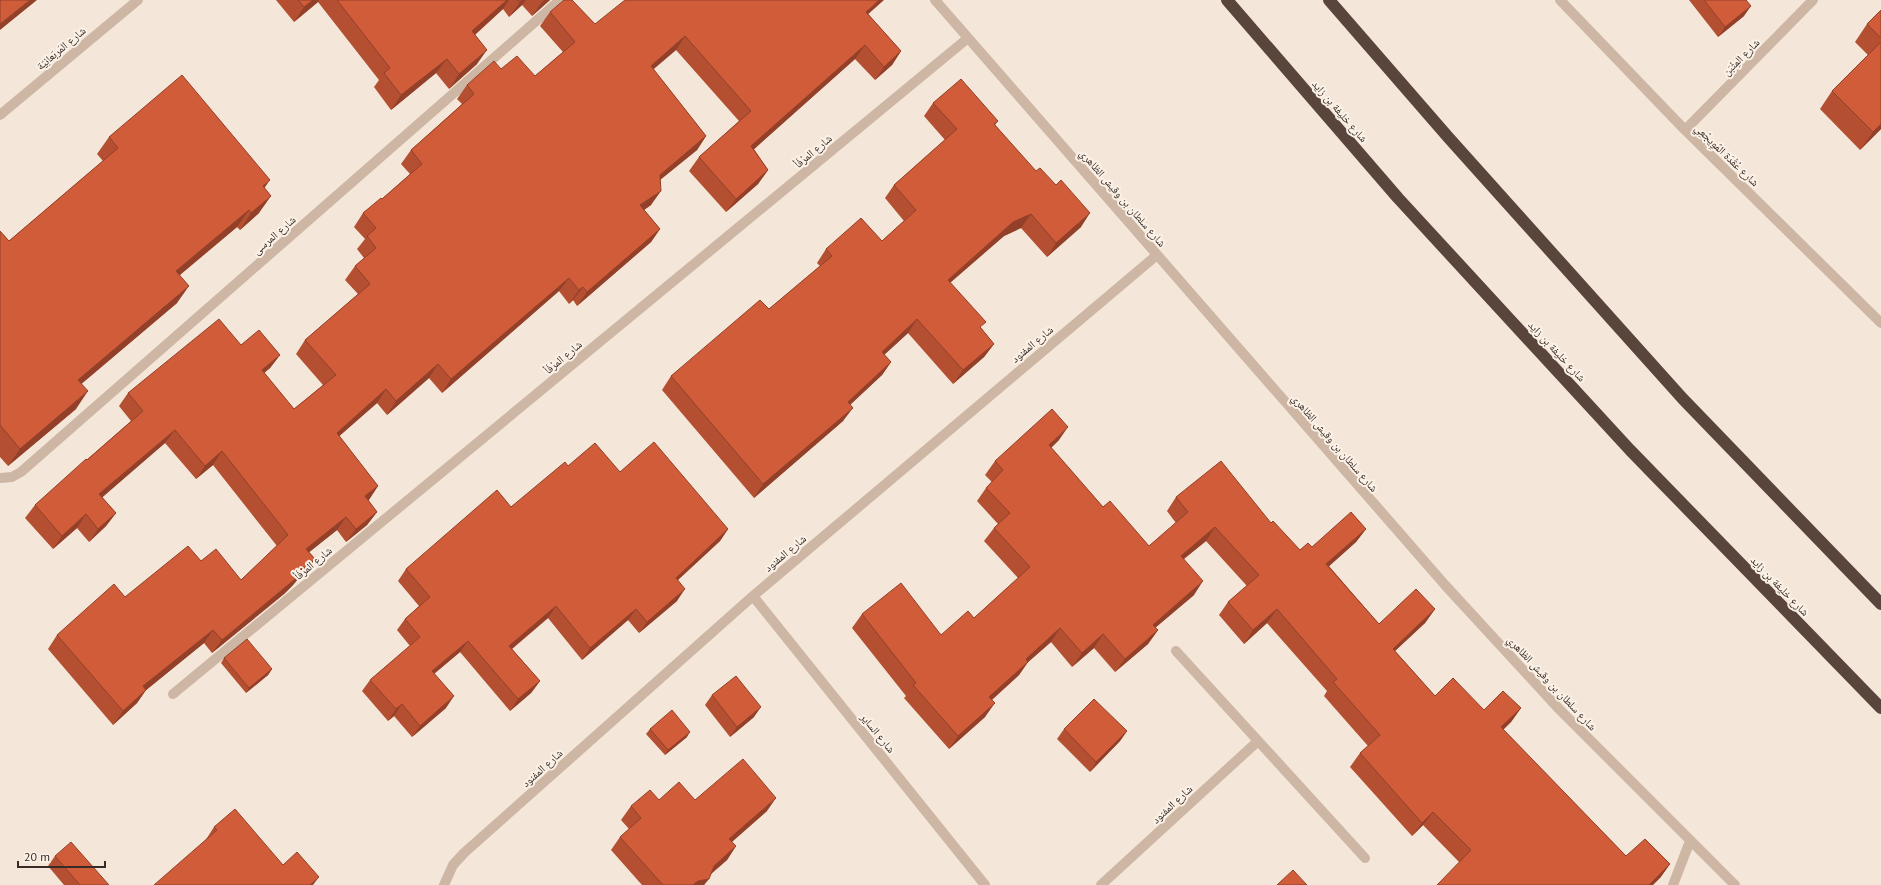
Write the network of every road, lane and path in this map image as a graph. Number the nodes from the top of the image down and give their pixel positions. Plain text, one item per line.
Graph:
1 (138, 0) edge
2 (560, 0) edge
3 (935, 0) edge
4 (1227, 0) edge
5 (1329, 0) edge
6 (1560, 0) edge
7 (1813, 0) edge
8 (968, 38) junction
9 (0, 115) edge
10 (1685, 130) junction
11 (1157, 254) junction
12 (1881, 323) edge
13 (0, 478) edge
14 (753, 596) junction
15 (1881, 604) edge
16 (1176, 651) dead end
17 (173, 694) dead end
18 (1881, 708) edge
19 (1258, 741) junction
20 (1690, 841) junction
21 (1364, 858) dead end
22 (444, 885) edge
23 (985, 885) edge
24 (1101, 885) edge
25 (1673, 885) edge
26 (1735, 885) edge

1 - 9 street, شارع المَربَعانِيّة
2 - 13 street, شارع المرسى
3 - 8 street, شارع سلطان بن وقيش الظاهري
4 - 18 highway, شارع خليفة بن زايد
5 - 15 highway
6 - 10 street, شارع عُقْدَة المُوِيجْعِي
7 - 10 street, شارع المِثْبَن
8 - 11 street, شارع سلطان بن وقيش الظاهري
8 - 17 street, شارع المرْفَأ
10 - 12 street, شارع عُقْدَة المُوِيجْعِي
11 - 14 street, شارع المفنود
11 - 20 street, شارع سلطان بن وقيش الظاهري
14 - 22 street, شارع المفنود
14 - 23 street, شارع الساير
16 - 19 street
19 - 21 street
19 - 24 street, شارع المفنود
20 - 25 street
20 - 26 street, شارع سلطان بن وقيش الظاهري

